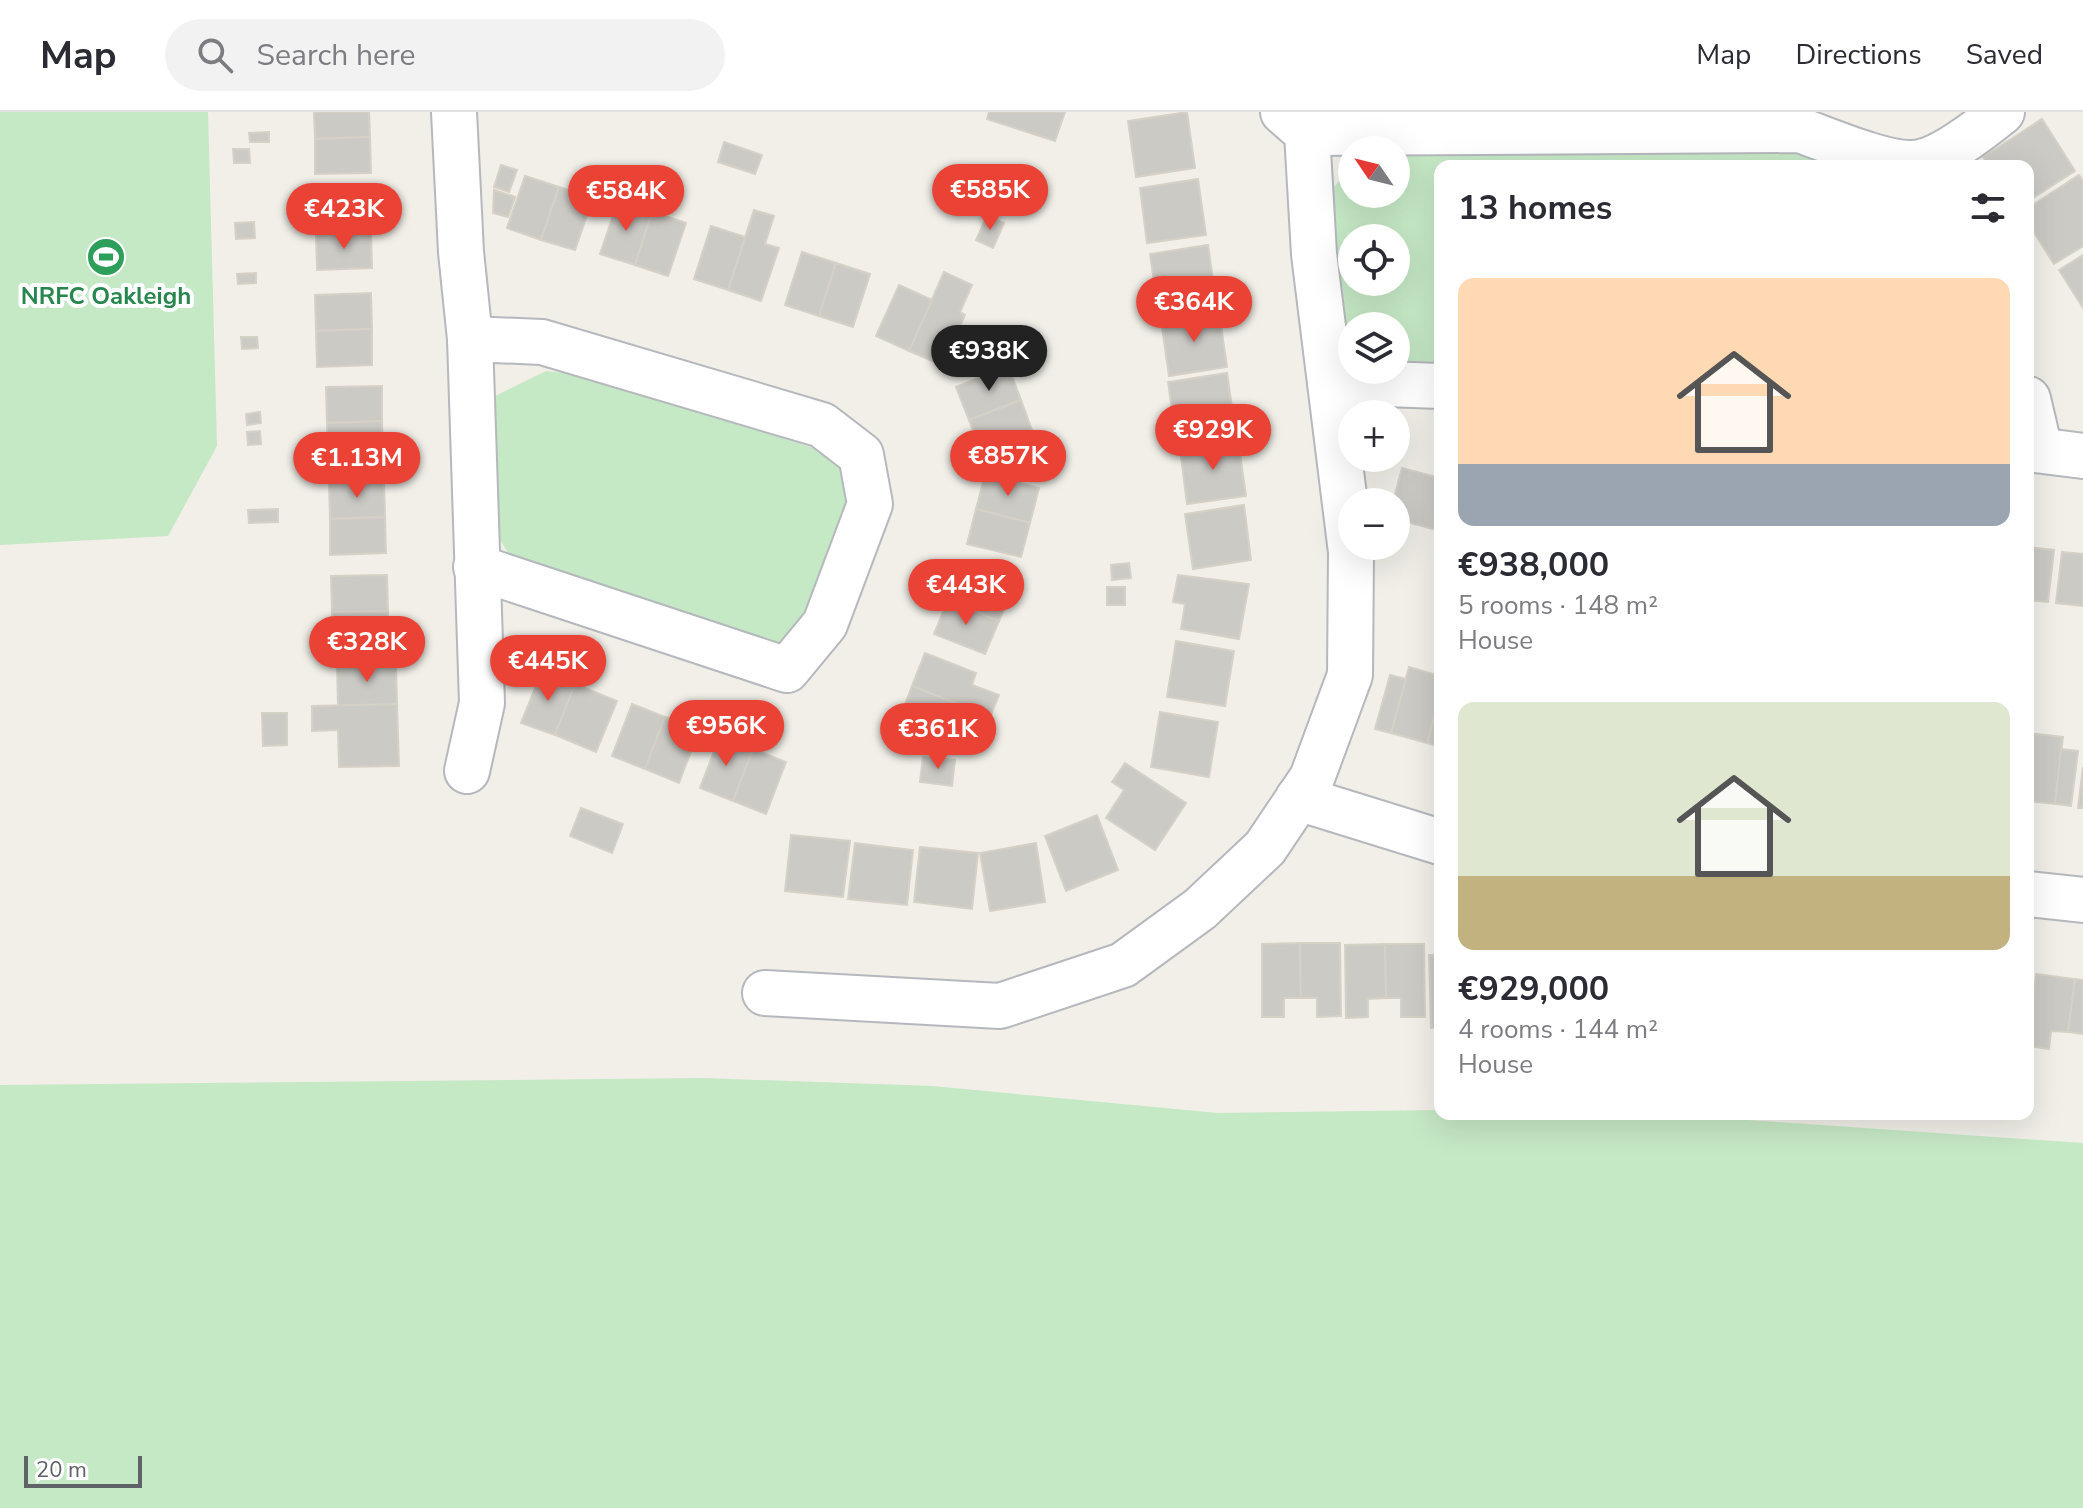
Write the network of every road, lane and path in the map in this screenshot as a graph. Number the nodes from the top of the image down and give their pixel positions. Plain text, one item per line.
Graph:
1 (454, 112) edge
2 (2002, 112) edge
3 (1295, 123) edge
4 (1896, 160) edge
5 (1922, 160) edge
6 (470, 339) junction
7 (1330, 382) junction
8 (1434, 385) edge
9 (2034, 450) edge
10 (2083, 456) edge
11 (476, 567) junction
12 (467, 771) dead end
13 (1298, 798) junction
14 (1434, 840) edge
15 (2034, 895) edge
16 (2083, 900) edge
17 (765, 993) dead end

1 - 6 street
2 - 5 street
3 - 4 street
3 - 7 street
6 - 11 street
6 - 11 street
7 - 8 street
7 - 13 street
9 - 10 street
11 - 12 street
13 - 14 street
13 - 17 street
15 - 16 street

